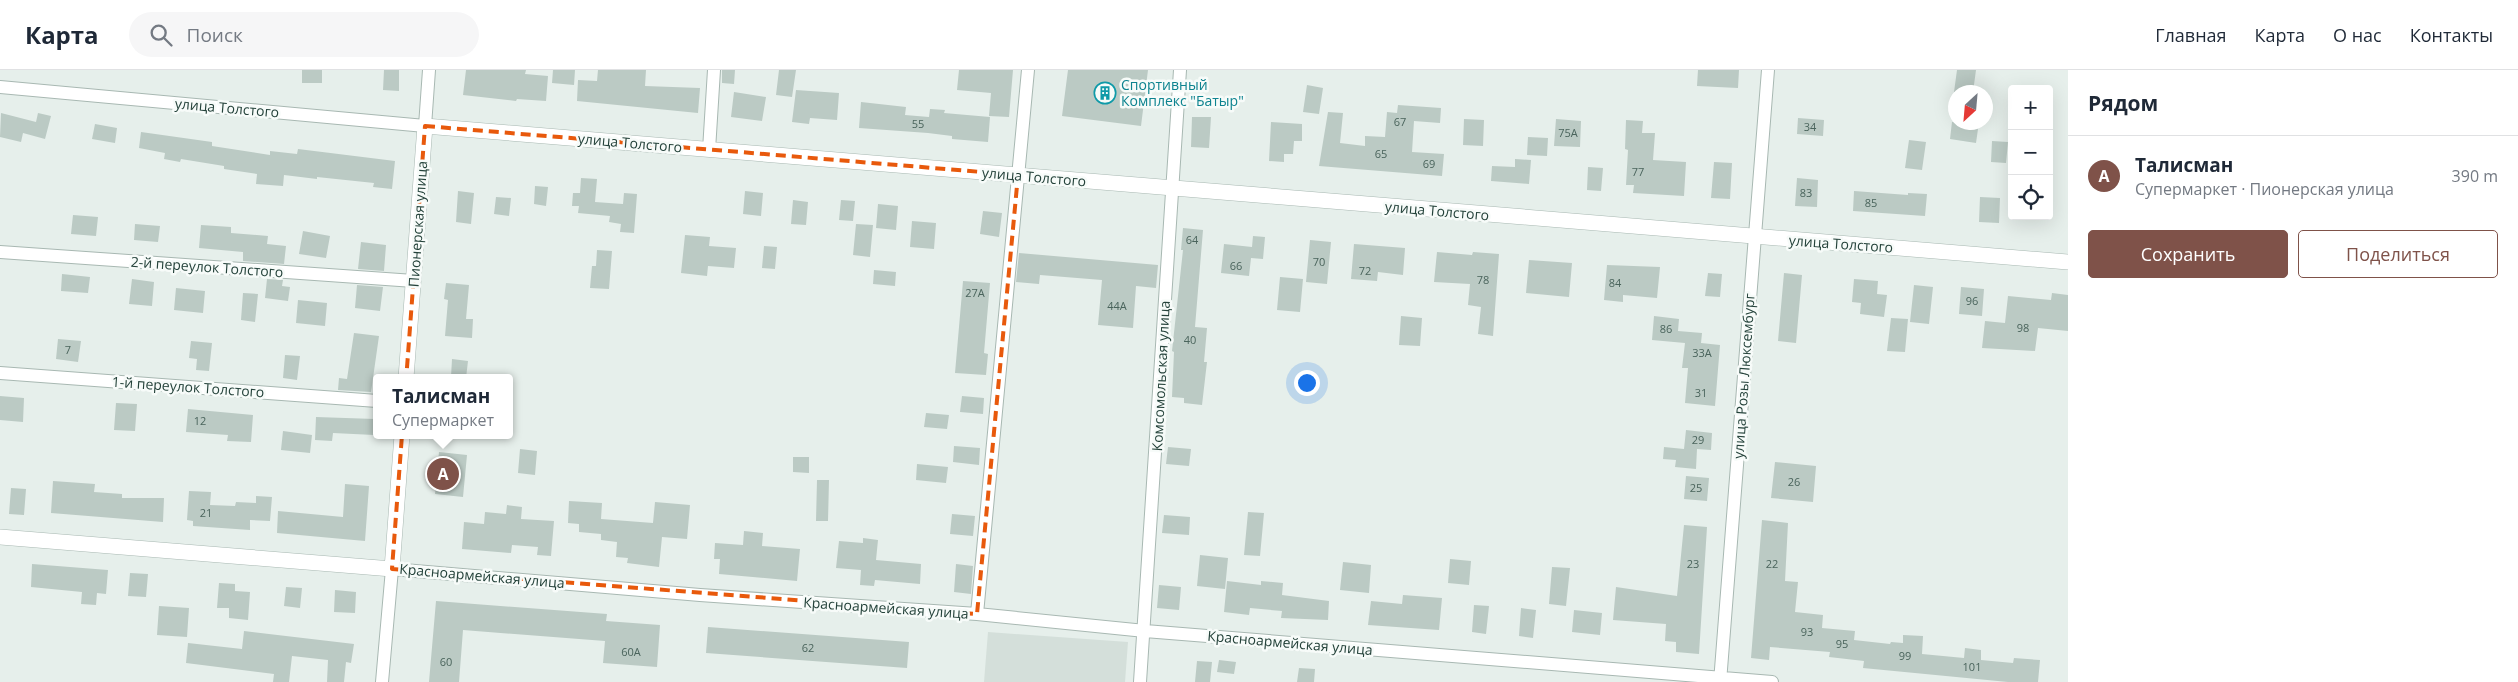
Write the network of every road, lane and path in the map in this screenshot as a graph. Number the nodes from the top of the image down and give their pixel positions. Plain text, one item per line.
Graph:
1 (429, 70) edge
2 (714, 70) edge
3 (1028, 70) edge
4 (1180, 70) edge
5 (1768, 70) edge
6 (0, 87) edge
7 (425, 126) junction
8 (709, 150) junction
9 (1018, 175) junction
10 (1172, 189) junction
11 (1754, 237) junction
12 (0, 252) edge
13 (2068, 262) edge
14 (414, 281) junction
15 (0, 373) edge
16 (406, 374) edge
17 (373, 401) edge
18 (402, 439) edge
19 (0, 537) edge
20 (392, 569) junction
21 (977, 614) junction
22 (1145, 631) junction
23 (1720, 680) edge
24 (382, 682) edge
25 (1140, 682) edge
26 (1772, 682) edge

1 - 7 street, Пионерская улица
2 - 8 street
3 - 9 street
4 - 10 street, Комсомольская улица
5 - 11 street, улица Розы Люксембург
6 - 7 street, улица Толстого
7 - 8 street, улица Толстого
7 - 14 street, Пионерская улица
8 - 9 street, улица Толстого
9 - 10 street, улица Толстого
9 - 21 street
10 - 11 street, улица Толстого
10 - 22 street, Комсомольская улица
11 - 13 street, улица Толстого
11 - 23 street, улица Розы Люксембург
12 - 14 street, 2-й переулок Толстого
14 - 16 street, Пионерская улица
15 - 17 street, 1-й переулок Толстого
18 - 20 street
19 - 20 street, Красноармейская улица
20 - 21 street, Красноармейская улица
20 - 24 street
21 - 22 street, Красноармейская улица
22 - 23 street, Красноармейская улица
22 - 25 street, Комсомольская улица
23 - 26 street, Красноармейская улица

